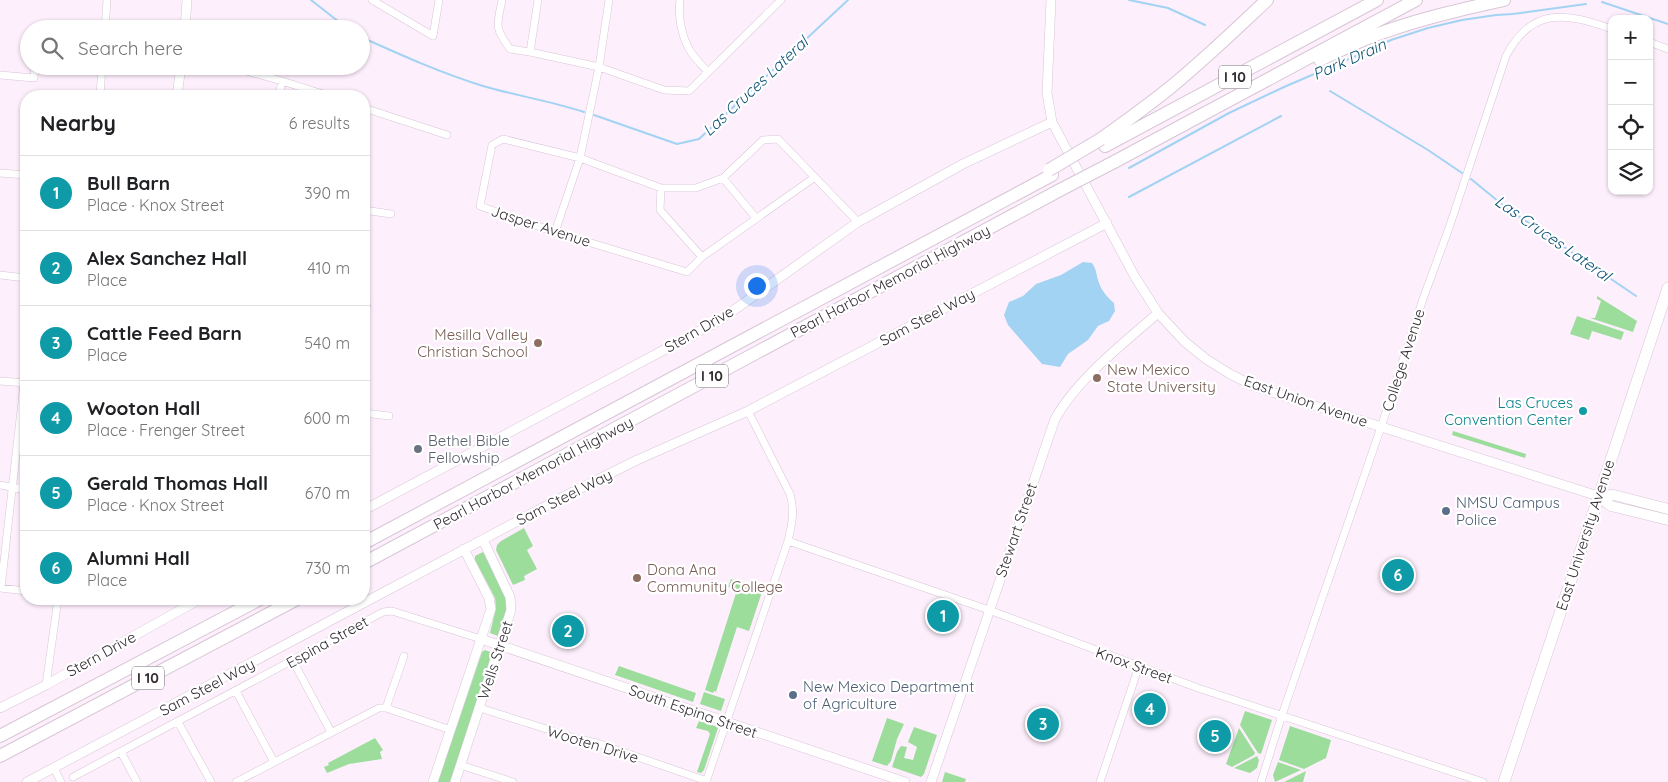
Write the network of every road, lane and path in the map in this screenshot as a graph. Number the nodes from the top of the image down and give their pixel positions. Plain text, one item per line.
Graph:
1 (107, 0) edge
2 (187, 0) edge
3 (372, 0) edge
4 (439, 0) edge
5 (502, 0) edge
6 (538, 0) edge
7 (609, 0) edge
8 (680, 0) edge
9 (781, 0) edge
10 (1052, 0) edge
11 (1267, 0) edge
12 (1276, 0) edge
13 (1377, 0) edge
14 (1416, 0) edge
15 (1504, 0) edge
16 (106, 20) edge
17 (186, 20) edge
18 (1608, 28) edge
19 (1653, 43) edge
20 (1668, 48) edge
21 (1214, 49) junction
22 (530, 52) junction
23 (599, 67) junction
24 (708, 72) junction
25 (0, 75) edge
26 (34, 75) edge
27 (101, 75) edge
28 (180, 75) edge
29 (260, 75) edge
30 (282, 81) junction
31 (100, 90) edge
32 (178, 90) edge
33 (280, 90) edge
34 (310, 90) edge
35 (1211, 109) junction
36 (370, 110) edge
37 (1052, 122) junction
38 (447, 135) dead end
39 (1103, 143) junction
40 (580, 158) junction
41 (0, 173) edge
42 (20, 175) edge
43 (815, 177) junction
44 (723, 178) junction
45 (661, 188) junction
46 (370, 211) edge
47 (391, 214) dead end
48 (756, 218) junction
49 (858, 222) junction
50 (1107, 223) junction
51 (555, 232) junction
52 (702, 257) junction
53 (0, 275) edge
54 (20, 277) edge
55 (1668, 288) edge
56 (1158, 313) junction
57 (0, 381) edge
58 (20, 383) edge
59 (748, 411) junction
60 (370, 414) edge
61 (390, 416) dead end
62 (20, 426) edge
63 (1381, 427) junction
64 (0, 485) edge
65 (13, 486) junction
66 (20, 488) edge
67 (1598, 496) junction
68 (370, 507) edge
69 (1668, 510) edge
70 (1668, 520) edge
71 (483, 540) junction
72 (370, 541) edge
73 (788, 541) junction
74 (464, 549) junction
75 (370, 560) edge
76 (0, 588) edge
77 (20, 590) edge
78 (370, 599) edge
79 (57, 605) edge
80 (189, 605) edge
81 (249, 605) edge
82 (286, 605) edge
83 (359, 605) edge
84 (989, 610) junction
85 (481, 640) junction
86 (500, 646) junction
87 (404, 656) dead end
88 (293, 661) junction
89 (1139, 666) junction
90 (46, 684) junction
91 (236, 691) junction
92 (0, 708) edge
93 (386, 708) junction
94 (480, 708) junction
95 (1282, 715) junction
96 (178, 722) junction
97 (726, 722) junction
98 (451, 730) junction
99 (331, 732) junction
100 (0, 736) edge
101 (121, 752) junction
102 (0, 756) edge
103 (274, 762) junction
104 (460, 765) junction
105 (54, 768) junction
106 (74, 777) dead end
107 (706, 781) edge
108 (28, 782) edge
109 (61, 782) edge
110 (137, 782) edge
111 (211, 782) edge
112 (236, 782) edge
113 (433, 782) edge
114 (454, 782) edge
115 (513, 782) edge
116 (905, 782) edge
117 (931, 782) edge
118 (1100, 782) edge
119 (1261, 782) edge
120 (1483, 782) edge
121 (1504, 782) edge

1 - 16 street
2 - 17 street
3 - 4 street
5 - 22 street
6 - 22 street
7 - 23 street
8 - 24 street
9 - 24 street
10 - 37 street, East Union Avenue
11 - 21 highway
12 - 21 highway
13 - 39 highway, Pearl Harbor Memorial Highway / I 10
14 - 35 highway, Pearl Harbor Memorial Highway / I 10
15 - 35 highway
18 - 63 street, College Avenue
19 - 20 street
21 - 39 highway
22 - 23 street
23 - 24 street
23 - 40 street
25 - 26 street
27 - 31 street
28 - 32 street
29 - 30 street
30 - 33 street
30 - 34 street
35 - 75 highway, Pearl Harbor Memorial Highway / I 10, bridge
36 - 38 street
37 - 49 street, Stern Drive
37 - 50 street, East Union Avenue
39 - 72 highway, Pearl Harbor Memorial Highway / I 10
40 - 45 street, Jasper Avenue
40 - 51 street
40 - 51 street, Jasper Avenue
41 - 42 street
43 - 44 street, Jasper Avenue
43 - 48 street, Jasper Avenue
43 - 49 street, Jasper Avenue
44 - 45 street, Jasper Avenue
44 - 48 street
45 - 52 street
46 - 47 street
48 - 52 street, Jasper Avenue
49 - 68 street, Stern Drive
50 - 56 street, East Union Avenue
50 - 59 street, Sam Steel Way
51 - 52 street, Jasper Avenue
53 - 54 street
55 - 67 main road, East University Avenue
56 - 63 street, East Union Avenue
56 - 84 street, Stewart Street
57 - 58 street
59 - 71 street, Sam Steel Way
59 - 73 street
60 - 61 street
62 - 65 street
63 - 67 street, East Union Avenue
63 - 95 street, College Avenue
64 - 65 street
65 - 66 street
65 - 76 street
67 - 69 main road
67 - 70 main road
67 - 121 main road, East University Avenue
71 - 74 street, Sam Steel Way
71 - 86 street, Wells Street
73 - 84 street, Knox Street
73 - 97 street
74 - 78 street, Sam Steel Way
74 - 85 street, Wells Street
76 - 77 street
79 - 90 street
80 - 90 street, Stern Drive
81 - 100 highway, I 10
82 - 102 highway, I 10
83 - 105 street, Sam Steel Way
84 - 89 street, Knox Street
84 - 117 street, Stewart Street
85 - 86 street, South Espina Street
85 - 88 street, Espina Street
85 - 98 street, Wells Street
86 - 94 street, Wells Street
86 - 97 street, South Espina Street
87 - 93 street
88 - 91 street, Espina Street
88 - 99 street
89 - 95 street, Knox Street
89 - 118 street
90 - 92 street, Stern Drive
91 - 96 street, Espina Street
91 - 103 street
93 - 98 street
93 - 99 street
94 - 104 street, Wells Street
94 - 107 street, Wooten Drive
95 - 119 street, College Avenue
95 - 120 street, Knox Street
96 - 101 street, Espina Street
96 - 111 street
97 - 107 street
97 - 116 street, South Espina Street
98 - 113 street, Wells Street
99 - 103 street
101 - 106 street, Espina Street
101 - 110 street
103 - 112 street
104 - 114 street, Wells Street
104 - 115 street
105 - 108 street, Sam Steel Way
105 - 109 street

